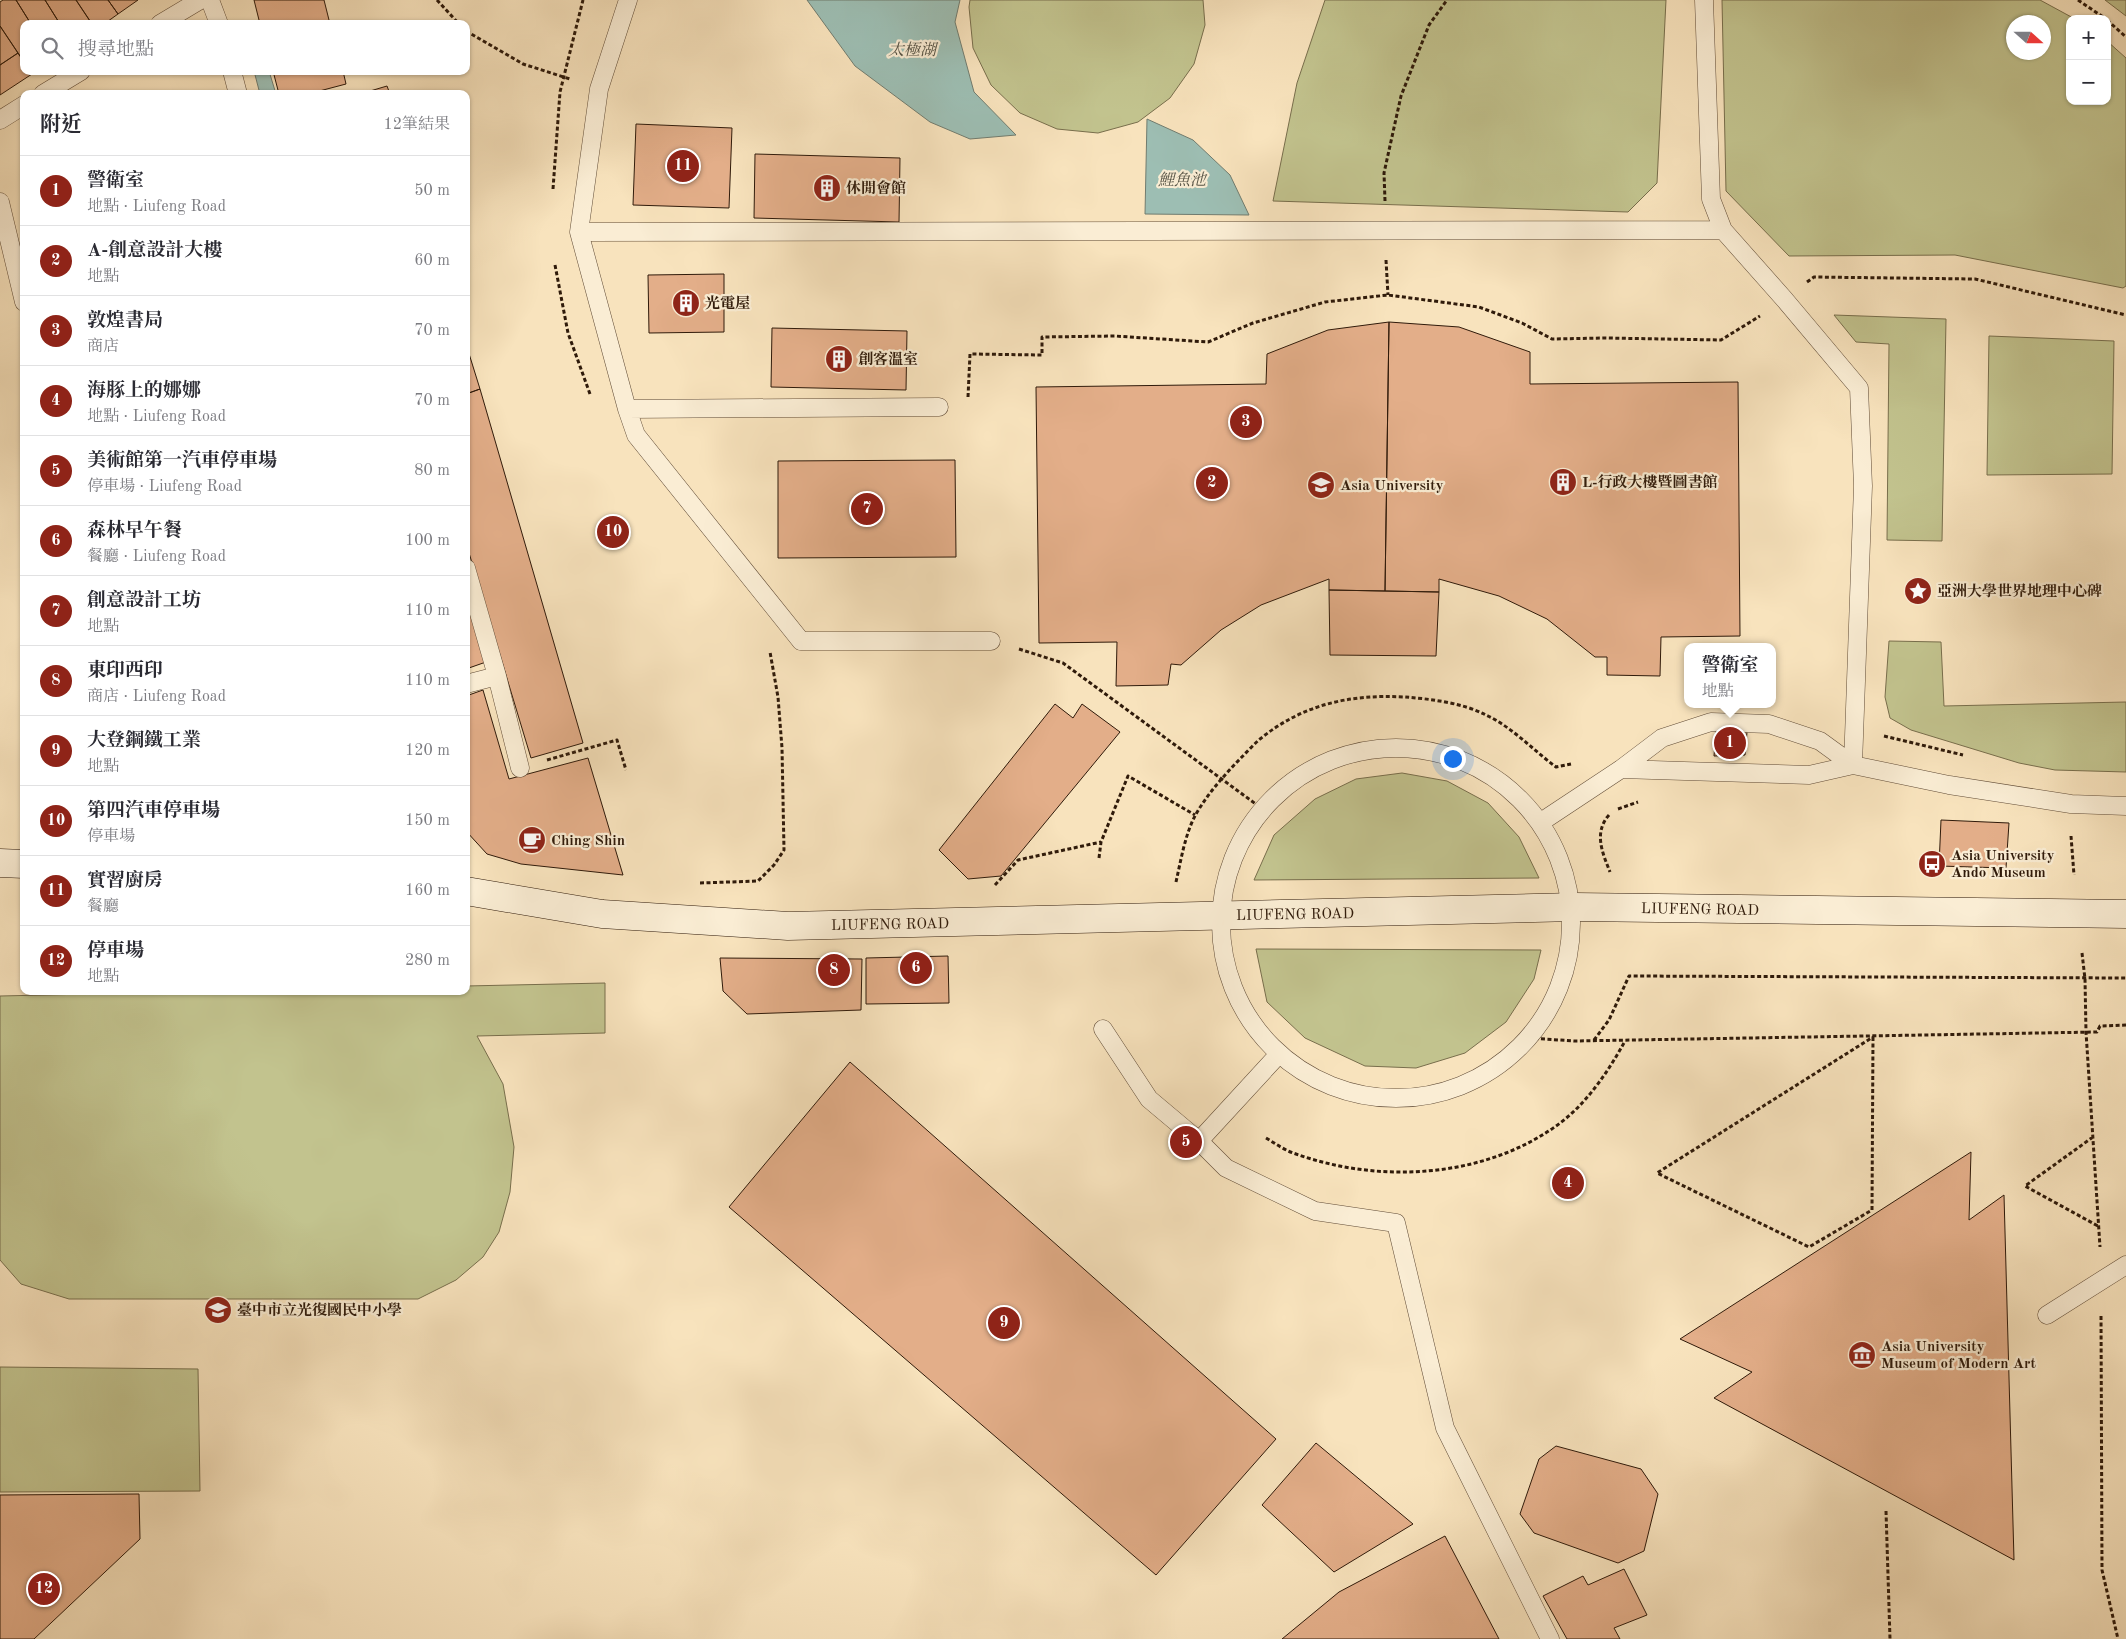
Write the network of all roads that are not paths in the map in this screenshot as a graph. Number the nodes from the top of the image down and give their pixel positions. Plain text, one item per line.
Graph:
1 (200, 0) edge
2 (210, 0) edge
3 (628, 0) edge
4 (1704, 0) edge
5 (167, 20) edge
6 (218, 20) edge
7 (74, 75) edge
8 (233, 75) edge
9 (50, 90) edge
10 (237, 90) edge
11 (20, 108) edge
12 (0, 120) edge
13 (0, 202) edge
14 (1722, 230) junction
15 (579, 232) junction
16 (20, 285) edge
17 (939, 407) road end
18 (627, 409) junction
19 (470, 582) edge
20 (991, 641) road end
21 (497, 676) junction
22 (470, 683) edge
23 (1853, 765) junction
24 (520, 768) road end
25 (1621, 769) junction
26 (2126, 806) edge
27 (1541, 822) junction
28 (0, 863) edge
29 (20, 864) edge
30 (470, 892) edge
31 (1575, 907) junction
32 (2126, 914) edge
33 (1221, 916) junction
34 (1103, 1029) dead end
35 (1280, 1054) junction
36 (1199, 1141) junction
37 (2126, 1265) edge
38 (2047, 1315) dead end
39 (1550, 1639) edge

1 - 5 lane
2 - 6 lane
3 - 15 lane
4 - 14 lane
7 - 9 lane
8 - 10 lane
11 - 12 lane
13 - 16 lane
14 - 15 lane
14 - 23 lane
15 - 18 lane
17 - 18 lane
18 - 20 lane
19 - 21 lane
21 - 22 lane
21 - 24 lane
23 - 25 lane
23 - 25 lane
23 - 26 lane
25 - 27 lane
27 - 31 lane
27 - 33 lane
28 - 29 street
30 - 33 street, LIUFENG ROAD
31 - 32 street, LIUFENG ROAD
31 - 33 street, LIUFENG ROAD
31 - 35 lane
33 - 35 lane
34 - 36 lane
35 - 36 lane
36 - 39 lane
37 - 38 lane

